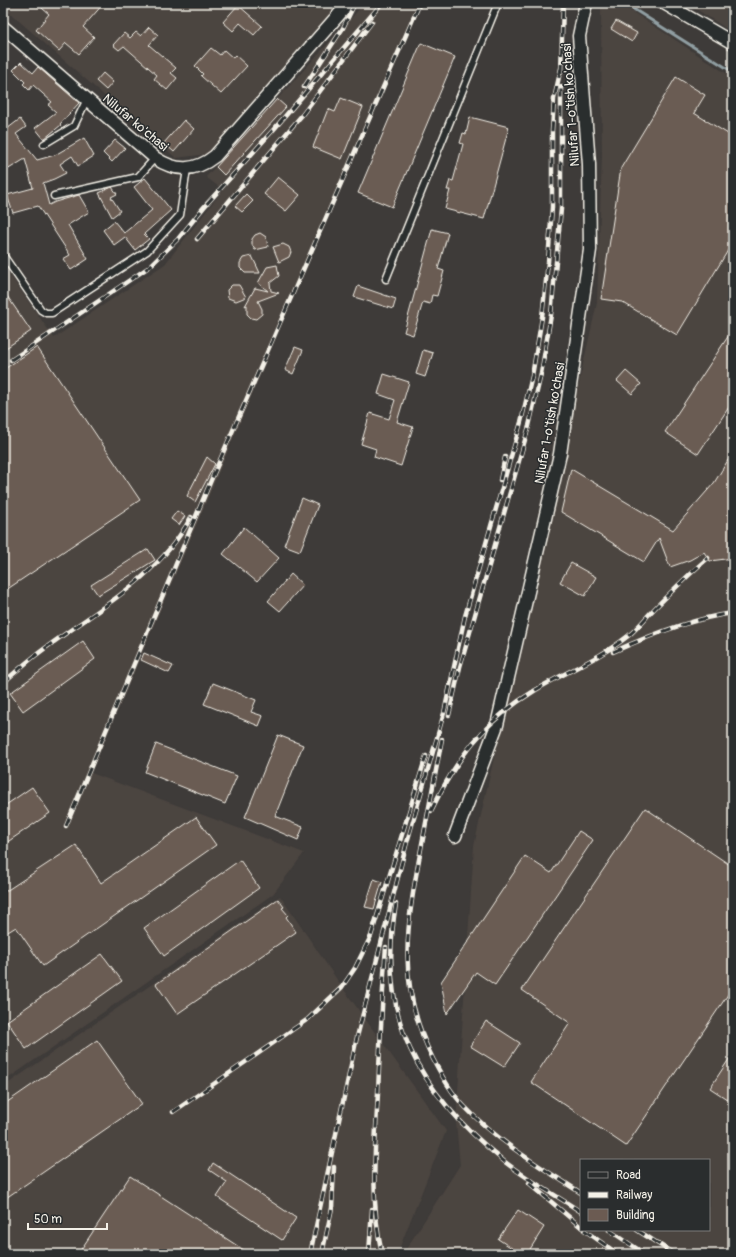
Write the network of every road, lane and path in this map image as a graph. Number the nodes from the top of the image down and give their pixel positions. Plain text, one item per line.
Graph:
1 (349, 3) edge
2 (498, 3) edge
3 (586, 3) edge
4 (664, 3) edge
5 (3, 27) edge
6 (733, 43) edge
7 (87, 99) junction
8 (44, 144) dead end
9 (155, 158) junction
10 (187, 169) junction
11 (54, 196) dead end
12 (3, 255) edge
13 (386, 279) dead end
14 (454, 836) dead end

1 - 10 street
2 - 13 lane
3 - 14 street, Nilufar 1-o'tish ko'chasi
4 - 6 street
5 - 7 street, Nilufar ko'chasi
7 - 8 lane
7 - 9 street, Nilufar ko'chasi
9 - 10 street, Nilufar ko'chasi
9 - 11 lane
10 - 12 lane

